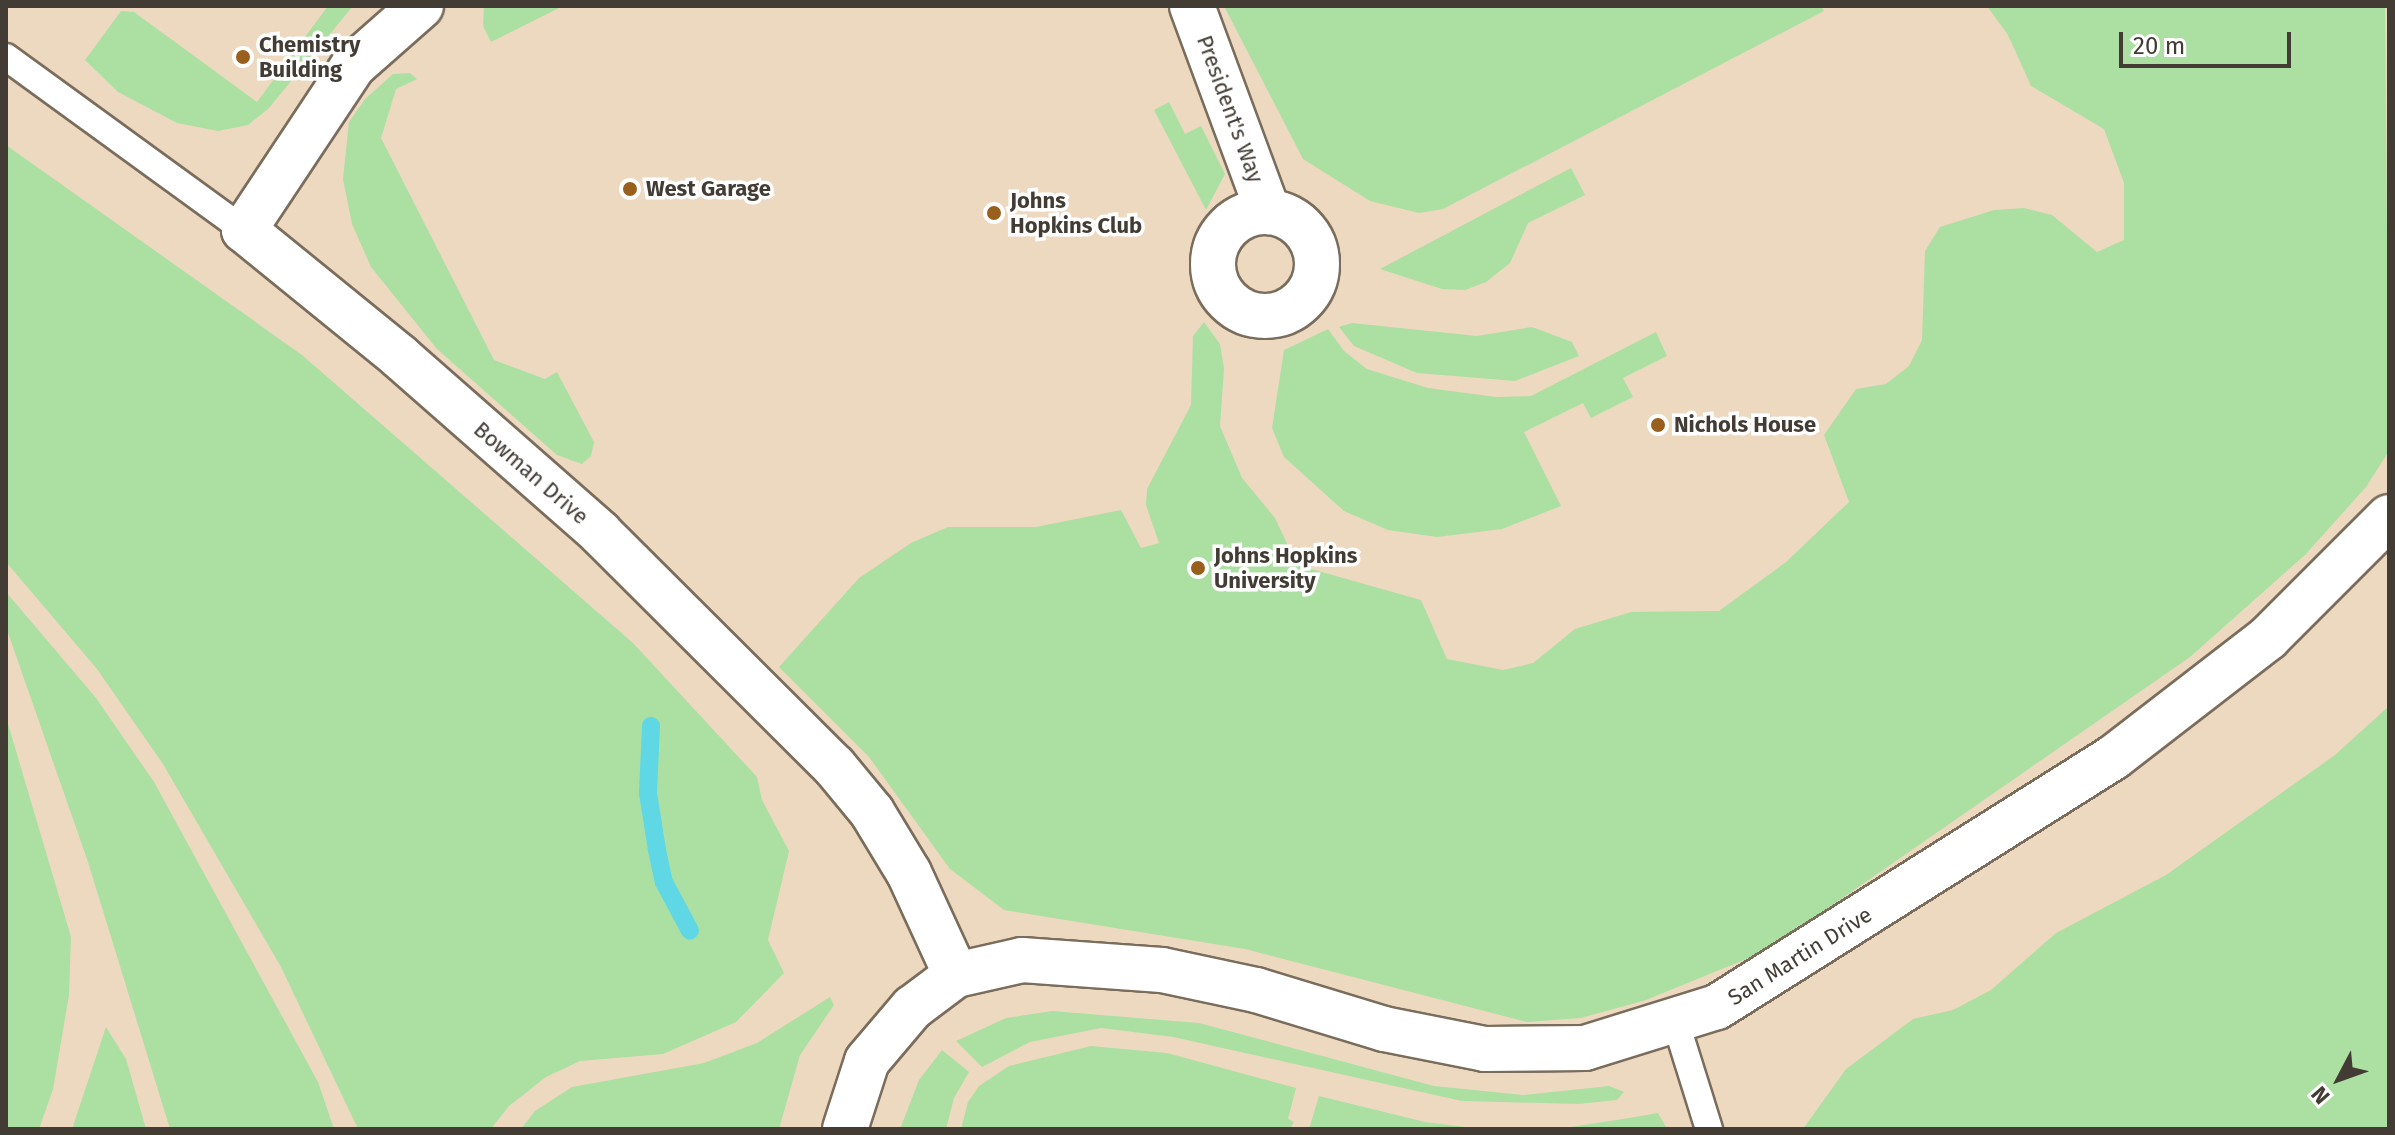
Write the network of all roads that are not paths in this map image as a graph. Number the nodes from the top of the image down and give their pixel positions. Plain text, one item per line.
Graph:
1 (421, 6) edge
2 (1192, 6) edge
3 (6, 57) edge
4 (1268, 212) dead end
5 (244, 230) junction
6 (2389, 517) edge
7 (956, 975) junction
8 (1676, 1023) junction
9 (845, 1129) edge
10 (1709, 1129) edge

1 - 5 street
2 - 4 street, President's Way
3 - 5 lane
5 - 7 street, Bowman Drive
6 - 8 street, San Martin Drive
7 - 8 street, San Martin Drive
7 - 9 street, San Martin Drive
8 - 10 lane

